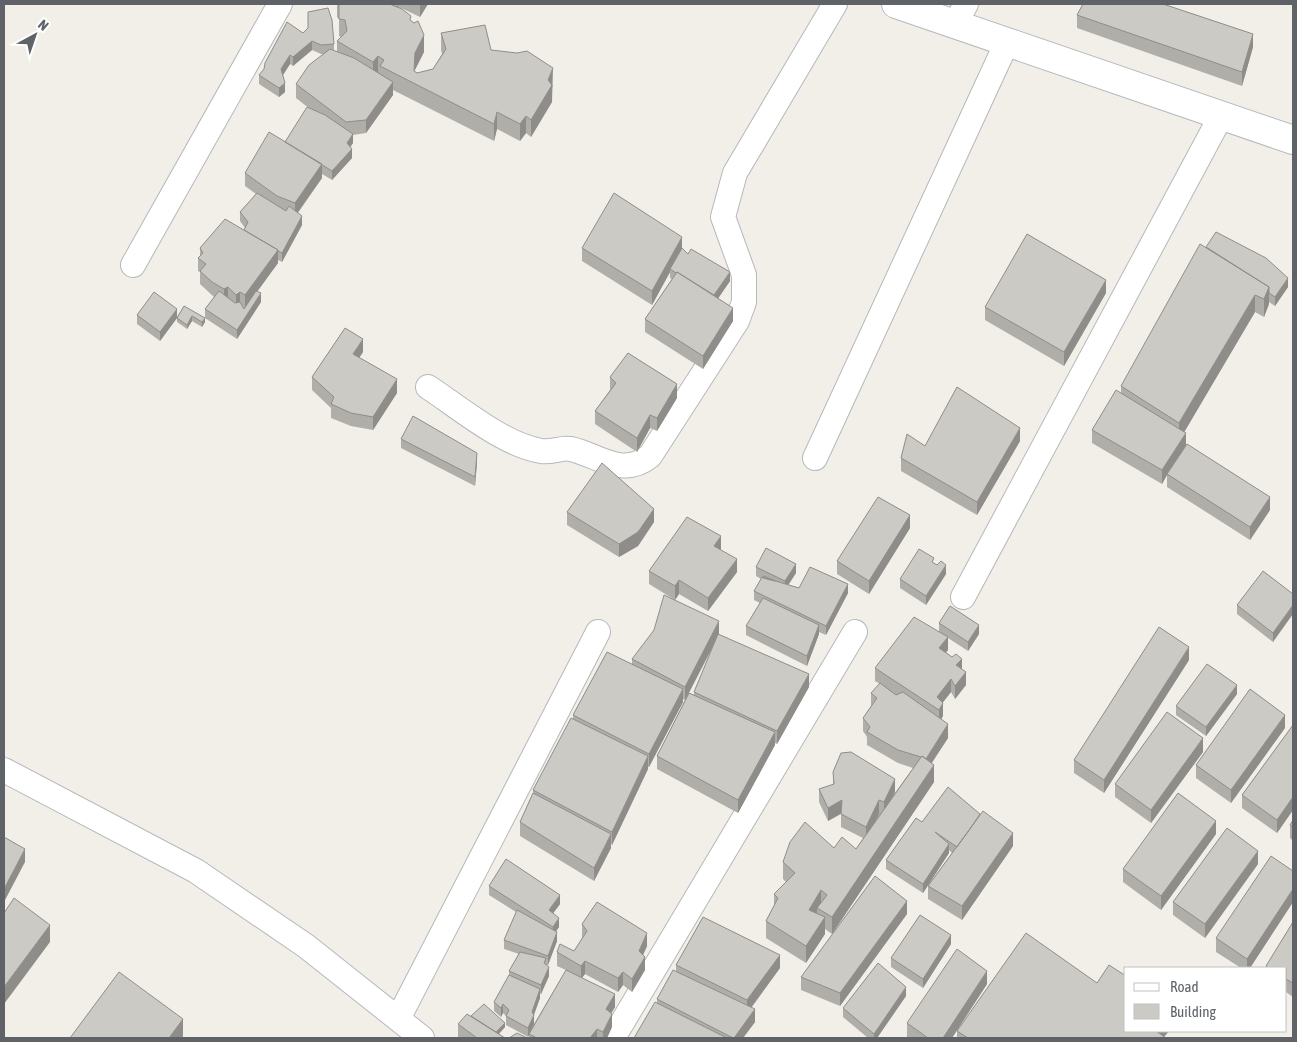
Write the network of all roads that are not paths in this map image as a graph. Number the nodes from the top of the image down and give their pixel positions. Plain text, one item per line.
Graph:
1 (280, 4) edge
2 (835, 4) edge
3 (896, 4) edge
4 (961, 14) edge
5 (1007, 42) junction
6 (1221, 116) junction
7 (1293, 140) edge
8 (133, 265) dead end
9 (428, 387) dead end
10 (815, 458) dead end
11 (964, 597) dead end
12 (598, 632) dead end
13 (855, 632) dead end
14 (4, 770) edge
15 (398, 1019) junction
16 (422, 1038) edge
17 (613, 1038) edge

1 - 8 street
2 - 9 street
3 - 4 main road
4 - 5 main road
5 - 6 main road
5 - 10 street
6 - 7 main road
6 - 11 street
12 - 15 street
13 - 17 street
14 - 15 street
15 - 16 street

